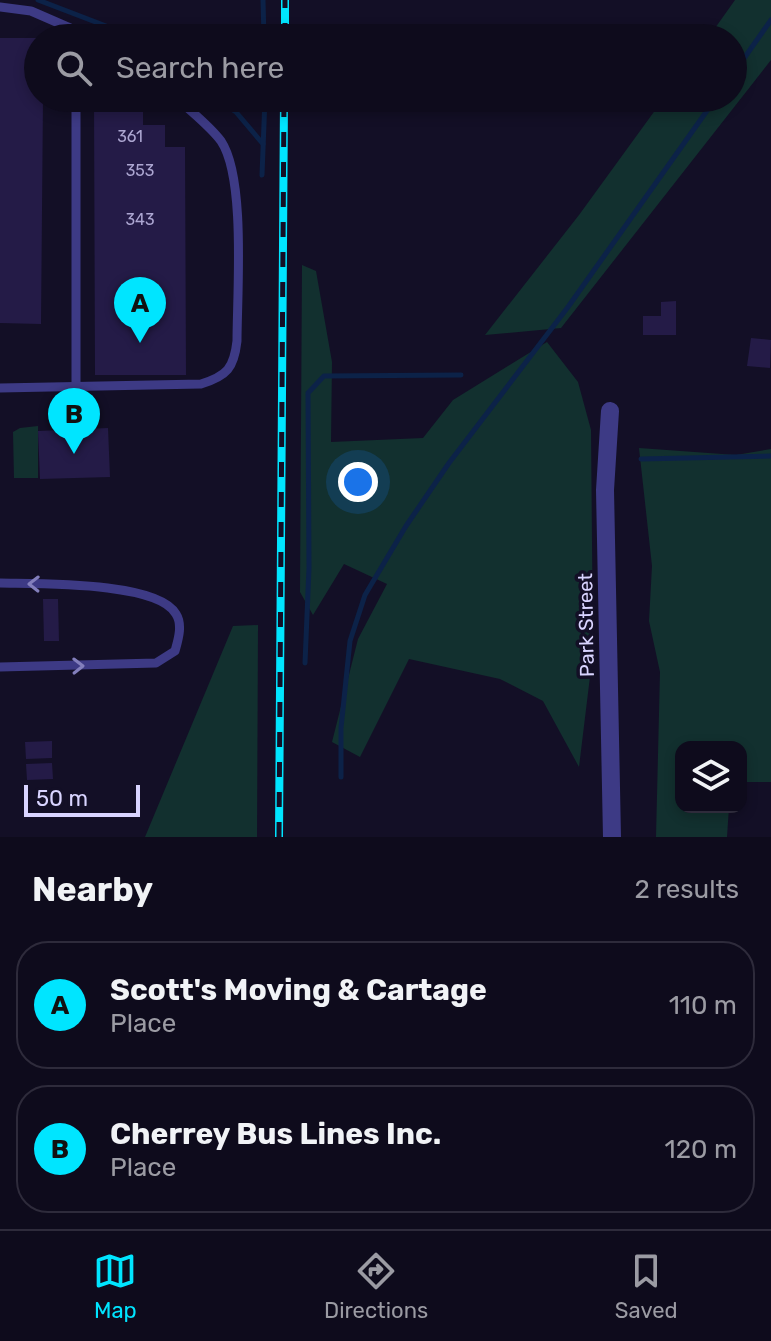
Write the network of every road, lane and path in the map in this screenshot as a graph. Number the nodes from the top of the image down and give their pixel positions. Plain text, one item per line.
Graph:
1 (0, 7) edge
2 (58, 24) edge
3 (76, 112) edge
4 (191, 112) edge
5 (76, 386) junction
6 (0, 388) edge
7 (610, 411) dead end
8 (0, 583) edge
9 (0, 667) edge
10 (612, 837) edge

1 - 2 lane
3 - 5 lane
4 - 5 lane
5 - 6 lane
7 - 10 street, Park Street
9 -> 8 lane

